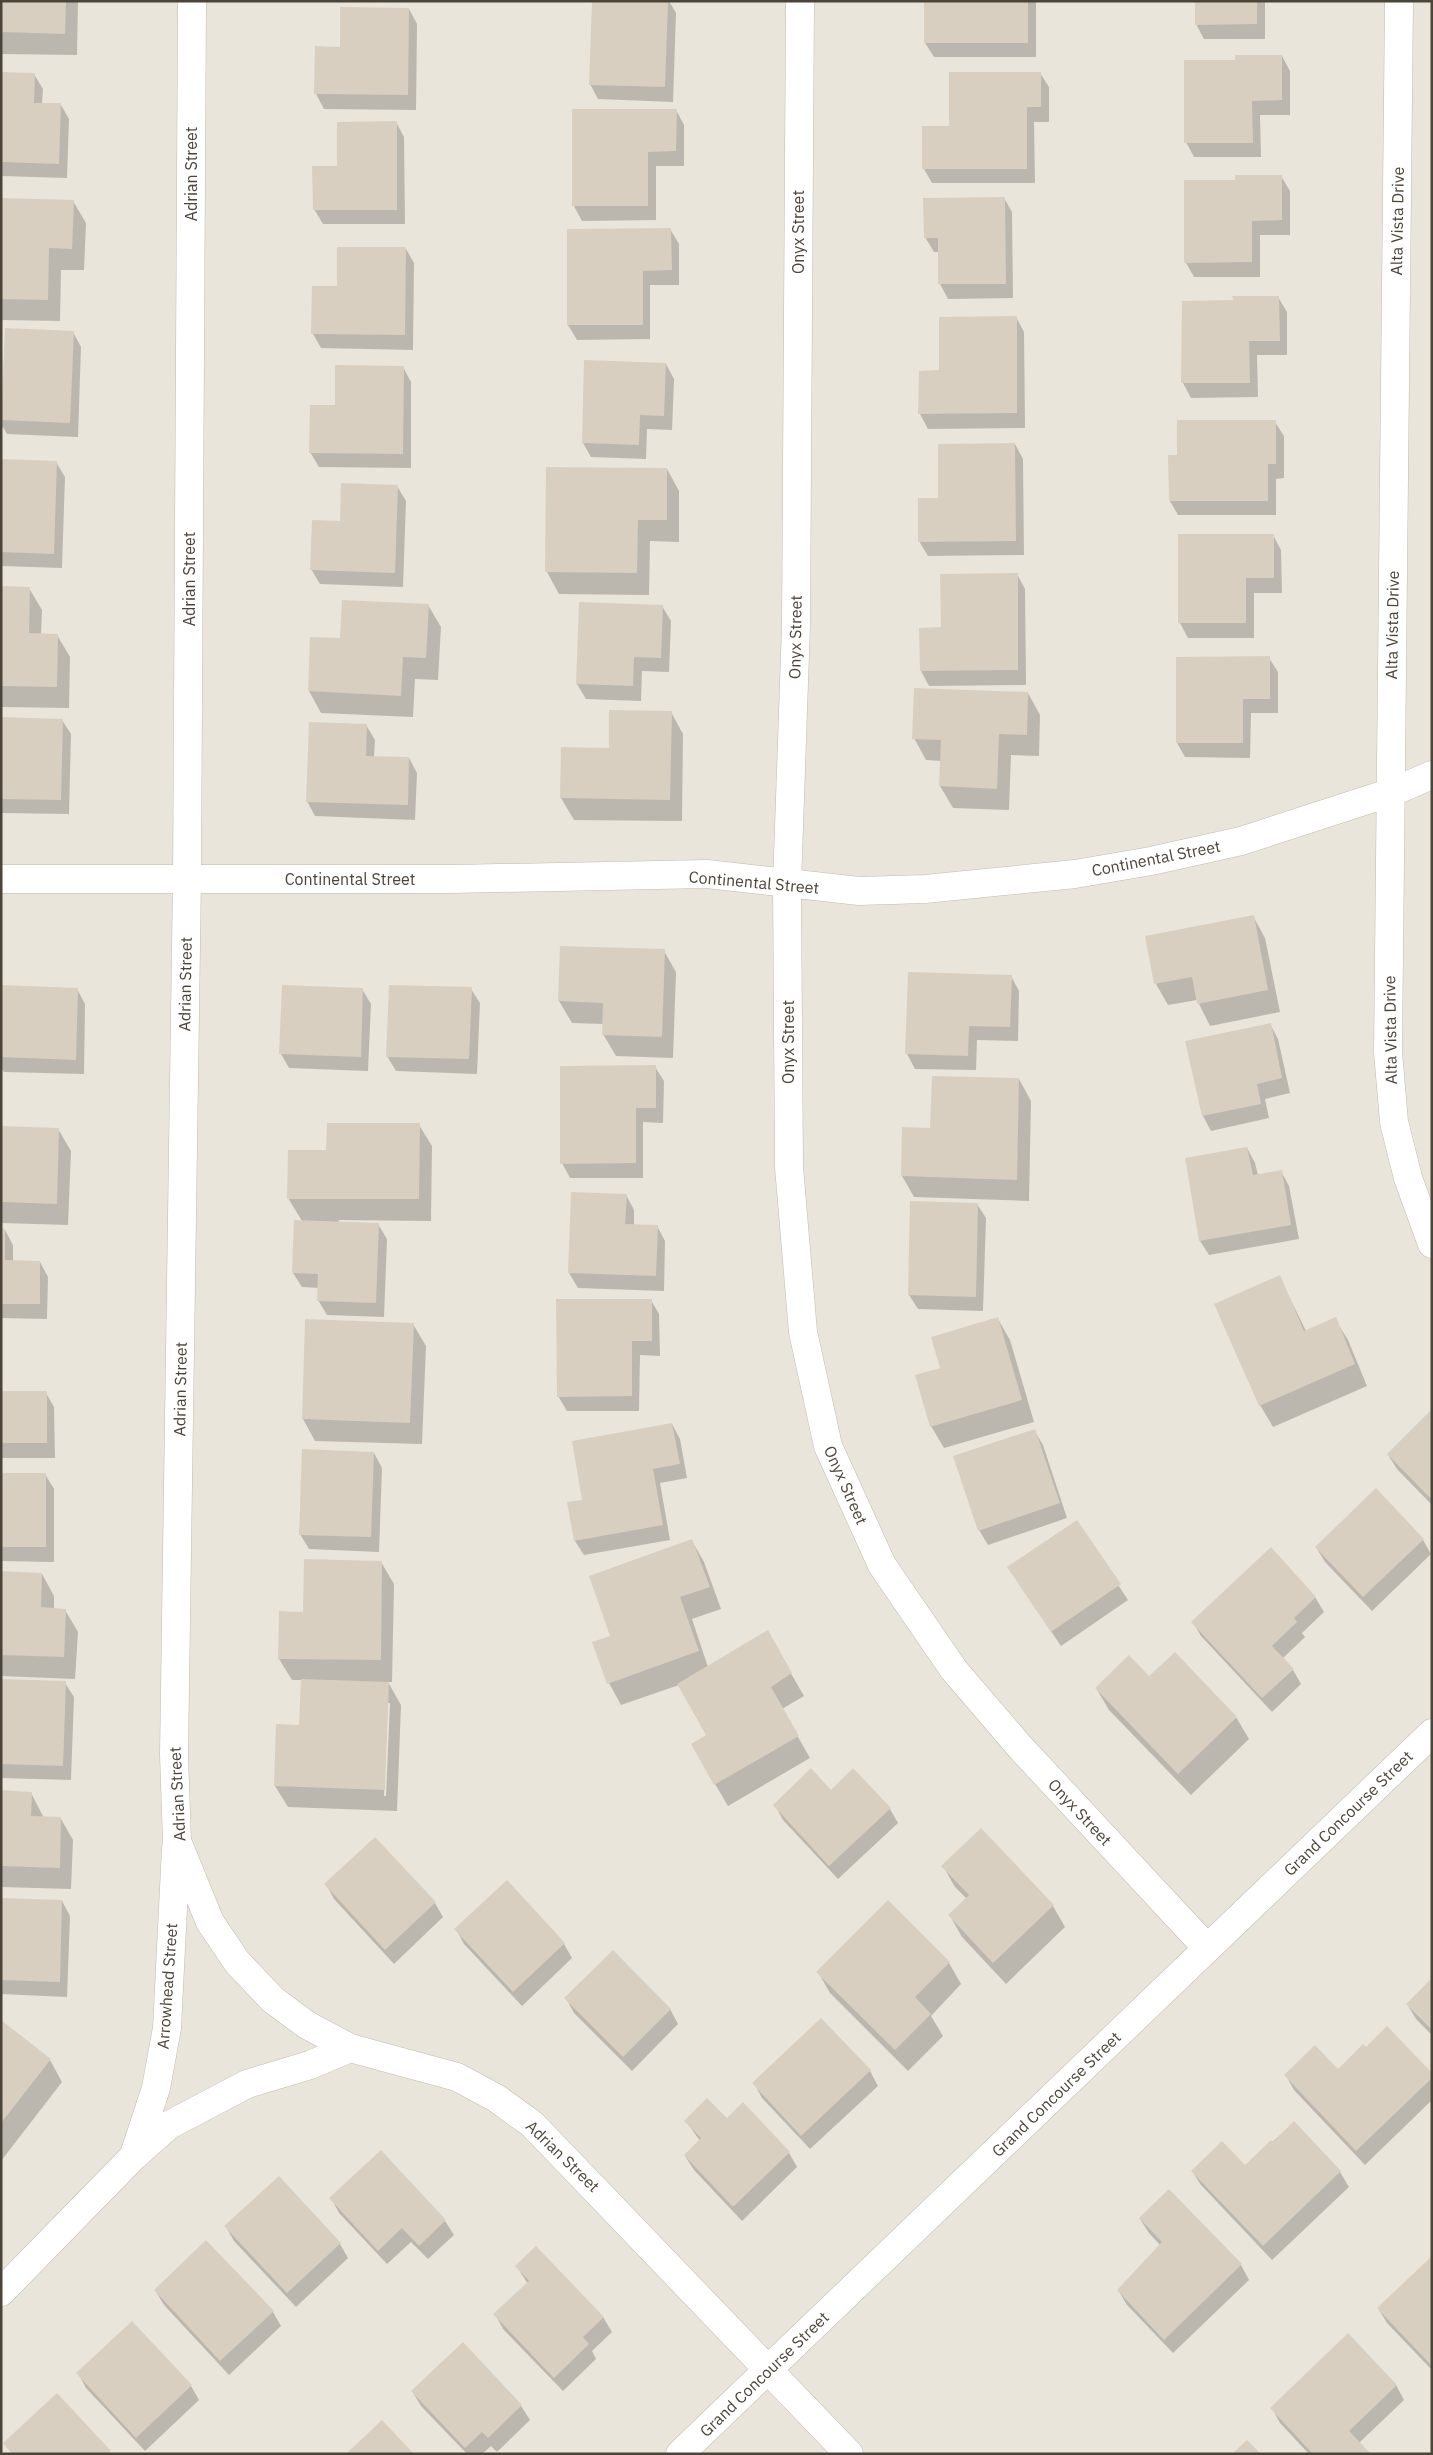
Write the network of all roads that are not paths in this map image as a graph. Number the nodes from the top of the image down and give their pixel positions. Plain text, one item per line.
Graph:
1 (192, 1) edge
2 (800, 1) edge
3 (1400, 1) edge
4 (1432, 775) edge
5 (1392, 792) junction
6 (187, 879) junction
7 (1, 880) edge
8 (787, 885) junction
9 (1432, 1244) edge
10 (1432, 1733) edge
11 (177, 1841) junction
12 (1207, 1948) junction
13 (350, 2048) junction
14 (133, 2158) junction
15 (1, 2292) edge
16 (769, 2370) junction
17 (680, 2454) edge
18 (849, 2454) edge

1 - 6 street, Adrian Street
2 - 8 street, Onyx Street
3 - 5 street, Alta Vista Drive
4 - 5 street, Continental Street
5 - 8 street, Continental Street
5 - 9 street, Alta Vista Drive
6 - 7 street, Continental Street
6 - 8 street, Continental Street
6 - 11 street, Adrian Street
8 - 12 street, Onyx Street
10 - 12 street, Grand Concourse Street
11 - 13 street, Adrian Street
11 - 14 street, Arrowhead Street
12 - 16 street, Grand Concourse Street
13 - 14 street, Arrowhead Street
13 - 16 street, Adrian Street
14 - 15 street, Arrowhead Street
16 - 17 street, Grand Concourse Street
16 - 18 street, Adrian Street

